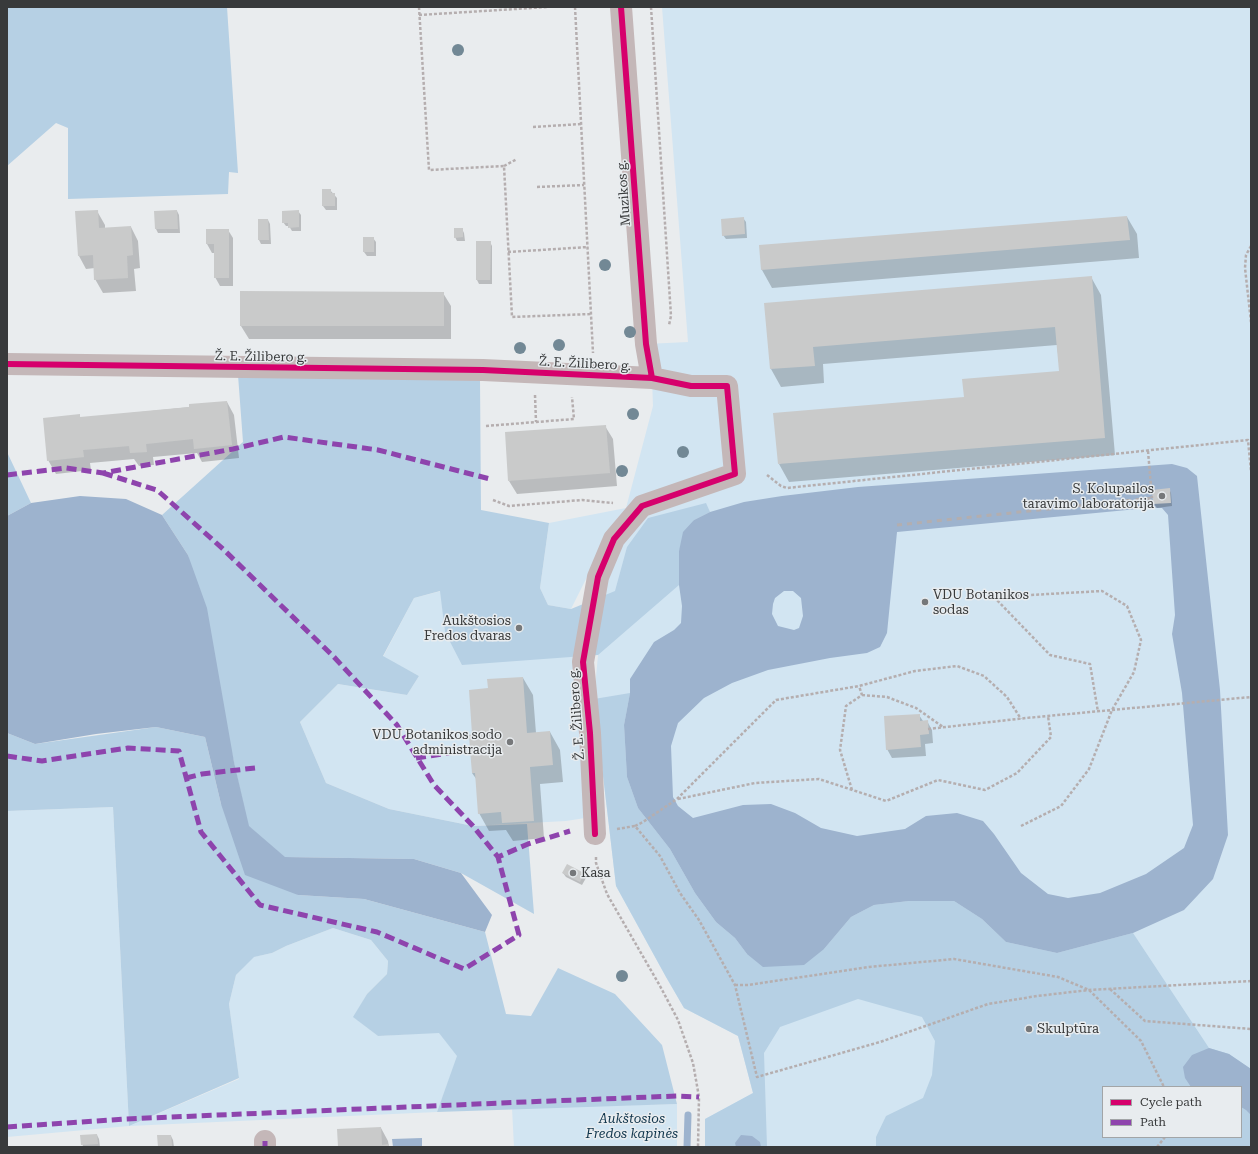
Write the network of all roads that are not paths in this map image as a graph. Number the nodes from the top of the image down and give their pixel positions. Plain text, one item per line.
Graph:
1 (621, 7) edge
2 (7, 364) edge
3 (652, 378) junction
4 (596, 834) road end

1 - 3 street, Muzikos g.
2 - 3 street, Ž. E. Žilibero g.
3 - 4 street, Ž. E. Žilibero g.

